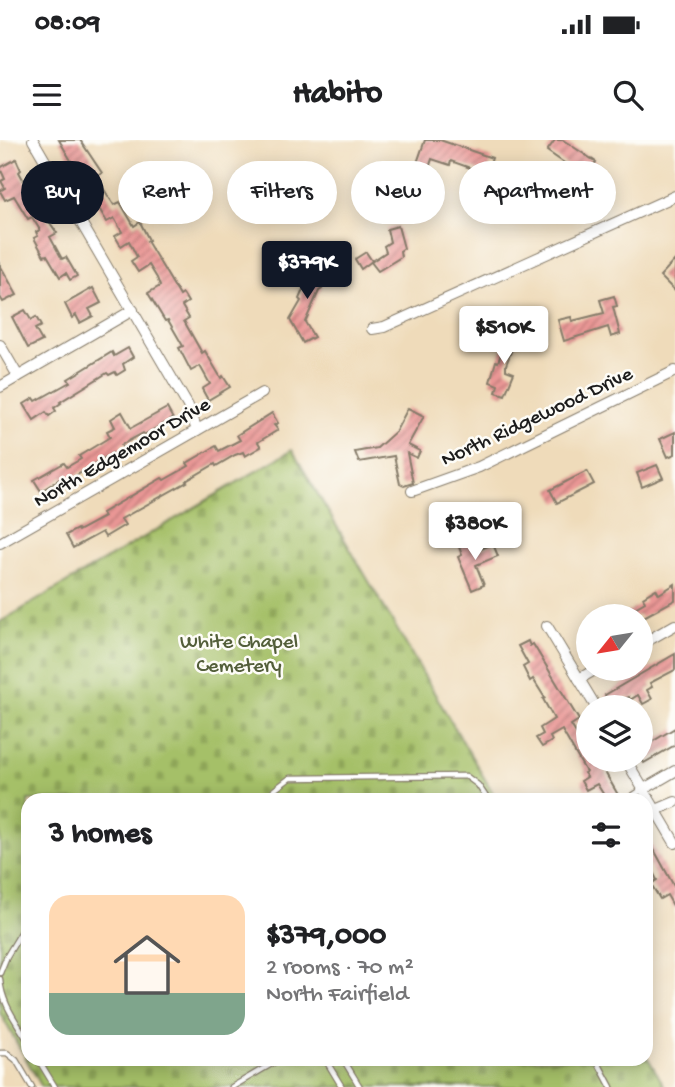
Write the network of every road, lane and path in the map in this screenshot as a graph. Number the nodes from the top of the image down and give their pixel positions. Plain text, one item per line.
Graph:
1 (33, 140) edge
2 (675, 196) edge
3 (133, 310) junction
4 (372, 329) dead end
5 (0, 345) edge
6 (675, 371) edge
7 (18, 376) junction
8 (0, 387) edge
9 (262, 393) dead end
10 (197, 430) junction
11 (412, 491) dead end
12 (0, 543) edge
13 (675, 625) edge
14 (547, 626) dead end
15 (653, 638) edge
16 (576, 674) edge
17 (675, 771) edge
18 (633, 772) edge
19 (644, 789) junction
20 (273, 793) edge
21 (483, 793) edge
22 (637, 793) edge
23 (646, 793) edge
24 (675, 802) edge
25 (653, 805) edge
26 (656, 810) junction
27 (675, 843) edge
28 (21, 933) edge
29 (0, 973) edge
30 (0, 979) edge
31 (21, 1028) edge
32 (0, 1053) edge
33 (42, 1066) edge
34 (269, 1066) edge
35 (329, 1066) edge
36 (347, 1066) edge
37 (600, 1066) edge
38 (32, 1087) edge
39 (55, 1087) edge
40 (232, 1087) edge
41 (342, 1087) edge
42 (360, 1087) edge
43 (611, 1087) edge

1 - 3 street
2 - 4 street
3 - 7 street
3 - 10 street
5 - 7 street
6 - 11 street, North Ridgewood Drive
7 - 8 street
9 - 10 street, North Edgemoor Drive
10 - 12 street, North Edgemoor Drive
13 - 15 street
14 - 16 street
17 - 19 street
18 - 19 street
19 - 22 lane
19 - 23 street
20 - 21 lane
24 - 26 street
25 - 26 street
26 - 27 street
28 - 29 lane
30 - 31 lane
32 - 38 lane
33 - 39 lane
34 - 40 lane
35 - 41 lane
36 - 42 lane
37 - 43 lane

